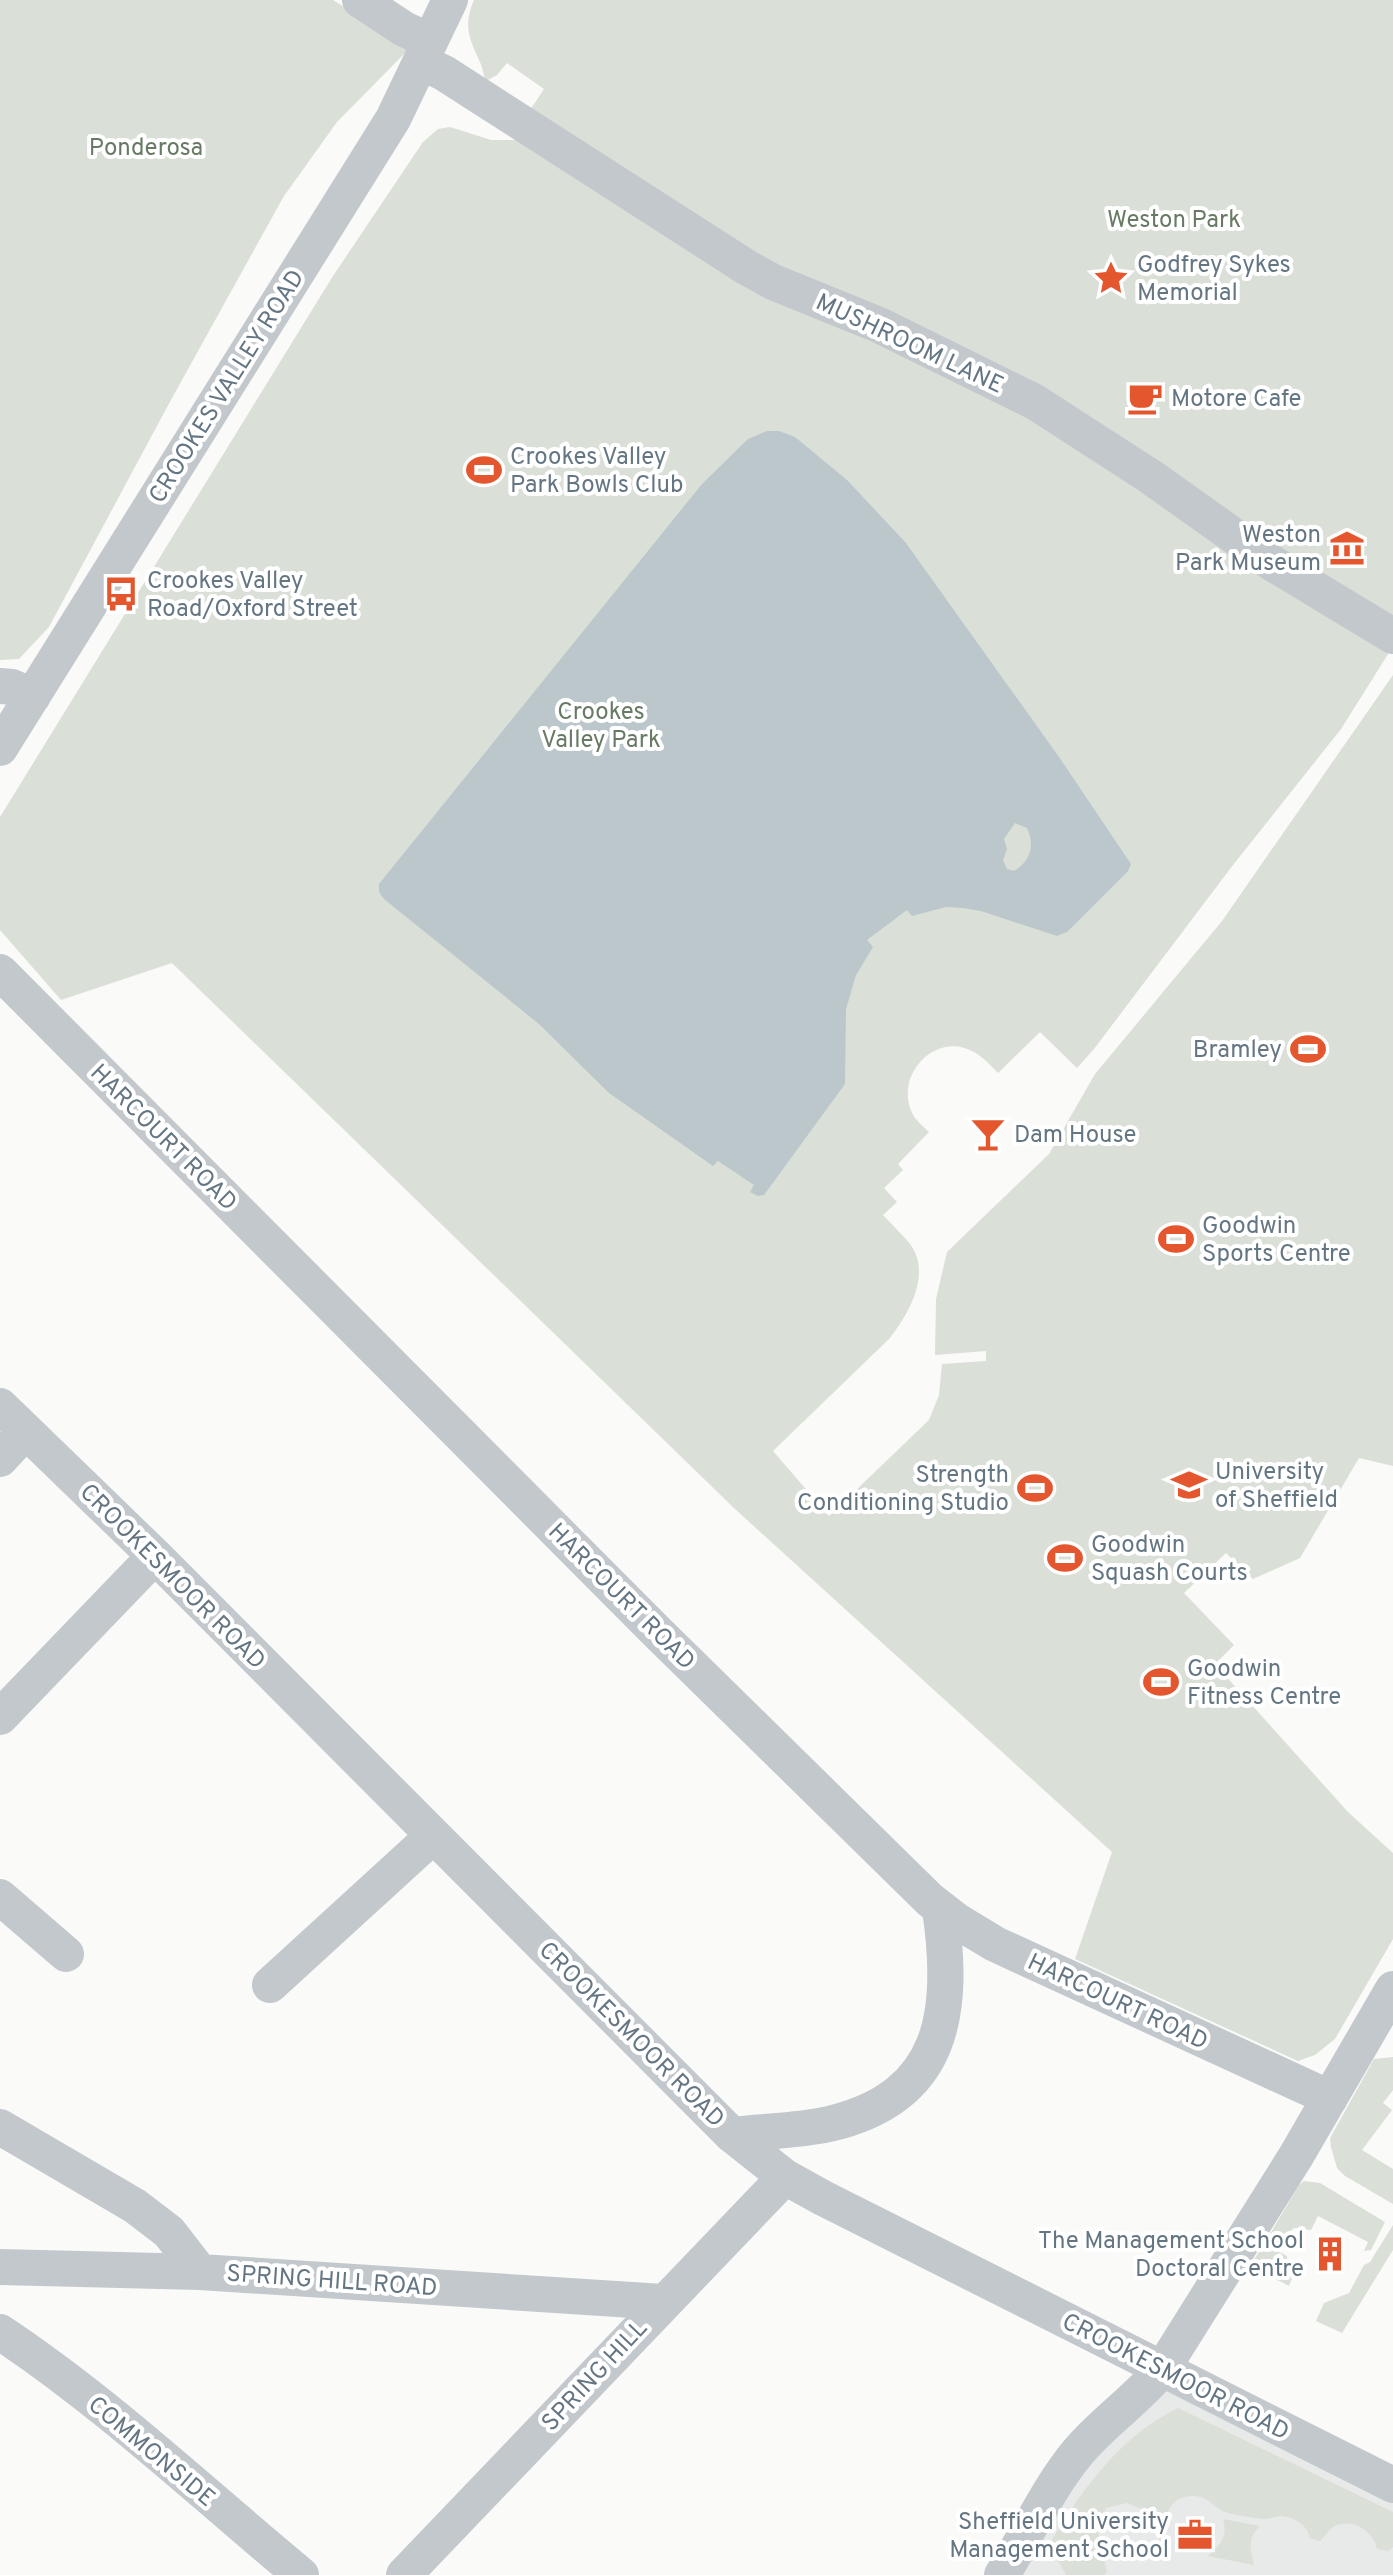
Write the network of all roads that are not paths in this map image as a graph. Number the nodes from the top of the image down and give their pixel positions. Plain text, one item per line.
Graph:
1 (360, 0) edge
2 (436, 30) edge
3 (1393, 636) edge
4 (17, 691) edge
5 (0, 748) edge
6 (0, 972) edge
7 (0, 1406) edge
8 (26, 1431) junction
9 (0, 1459) edge
10 (155, 1556) junction
11 (0, 1717) edge
12 (433, 1836) junction
13 (0, 1897) edge
14 (940, 1909) junction
15 (66, 1954) dead end
16 (270, 1985) dead end
17 (1393, 1989) edge
18 (1330, 2098) junction
19 (0, 2127) edge
20 (732, 2135) junction
21 (785, 2177) junction
22 (0, 2267) edge
23 (200, 2272) junction
24 (663, 2302) junction
25 (0, 2332) edge
26 (1163, 2368) junction
27 (1393, 2485) edge
28 (301, 2575) edge
29 (404, 2575) edge
30 (1002, 2575) edge

1 - 2 street, MUSHROOM LANE
2 - 3 street, MUSHROOM LANE
2 - 4 street, CROOKES VALLEY ROAD
4 - 5 street, CROOKES VALLEY ROAD
6 - 14 street, HARCOURT ROAD
7 - 8 street, CROOKESMOOR ROAD
8 - 9 street
8 - 10 street, CROOKESMOOR ROAD
10 - 11 street
10 - 12 street, CROOKESMOOR ROAD
12 - 16 street
12 - 20 street, CROOKESMOOR ROAD
13 - 15 street
14 - 18 street, HARCOURT ROAD
14 - 20 street
17 - 18 street
18 - 26 street
19 - 23 street
20 - 21 street, CROOKESMOOR ROAD
21 - 24 street, SPRING HILL
21 - 26 street, CROOKESMOOR ROAD
22 - 23 street, SPRING HILL ROAD
23 - 24 street, SPRING HILL ROAD
24 - 29 street, SPRING HILL
25 - 28 street, COMMONSIDE
26 - 27 street, CROOKESMOOR ROAD
26 - 30 street

